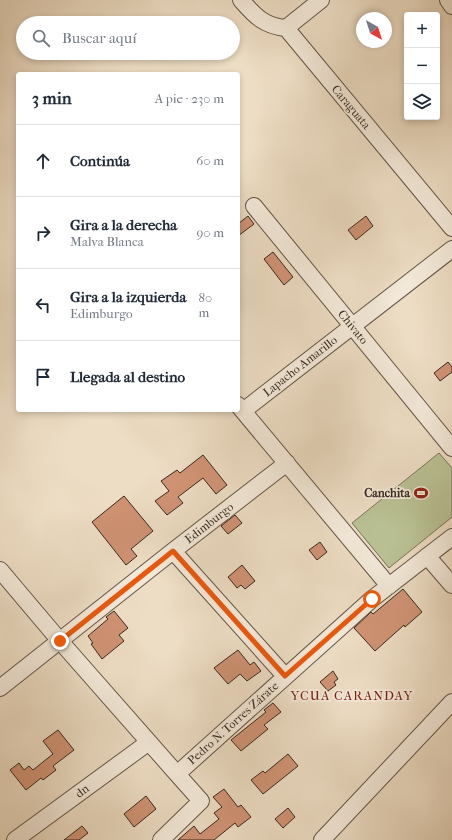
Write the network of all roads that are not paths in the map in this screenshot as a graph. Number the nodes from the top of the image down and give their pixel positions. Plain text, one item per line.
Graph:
1 (241, 0) edge
2 (321, 0) edge
3 (448, 0) edge
4 (452, 6) edge
5 (286, 28) junction
6 (254, 206) dead end
7 (452, 228) edge
8 (452, 249) edge
9 (352, 326) junction
10 (240, 408) edge
11 (452, 448) edge
12 (287, 463) junction
13 (452, 537) edge
14 (173, 551) junction
15 (427, 556) junction
16 (0, 570) edge
17 (452, 585) edge
18 (389, 586) junction
19 (60, 641) junction
20 (285, 676) junction
21 (0, 688) edge
22 (452, 702) edge
23 (149, 742) junction
24 (177, 774) junction
25 (15, 840) edge
26 (161, 840) edge
27 (322, 840) edge

1 - 5 street
2 - 5 street
3 - 4 street
5 - 7 street, Caraguata
6 - 9 street, Chivato
8 - 9 street, Lapacho Amarillo
9 - 10 street, Lapacho Amarillo
9 - 11 street, Chivato
10 - 12 street
12 - 14 street, Edimburgo
12 - 18 street
13 - 15 street, Pedro N. Torres Zárate
14 - 19 street, Edimburgo
14 - 20 street
15 - 17 street
15 - 18 street, Pedro N. Torres Zárate
16 - 19 street
18 - 20 street, Pedro N. Torres Zárate
19 - 21 street, Edimburgo
19 - 23 street
20 - 24 street, Pedro N. Torres Zárate
22 - 27 street
23 - 24 street
23 - 25 street, dn
24 - 26 street, Pedro N. Torres Zárate

